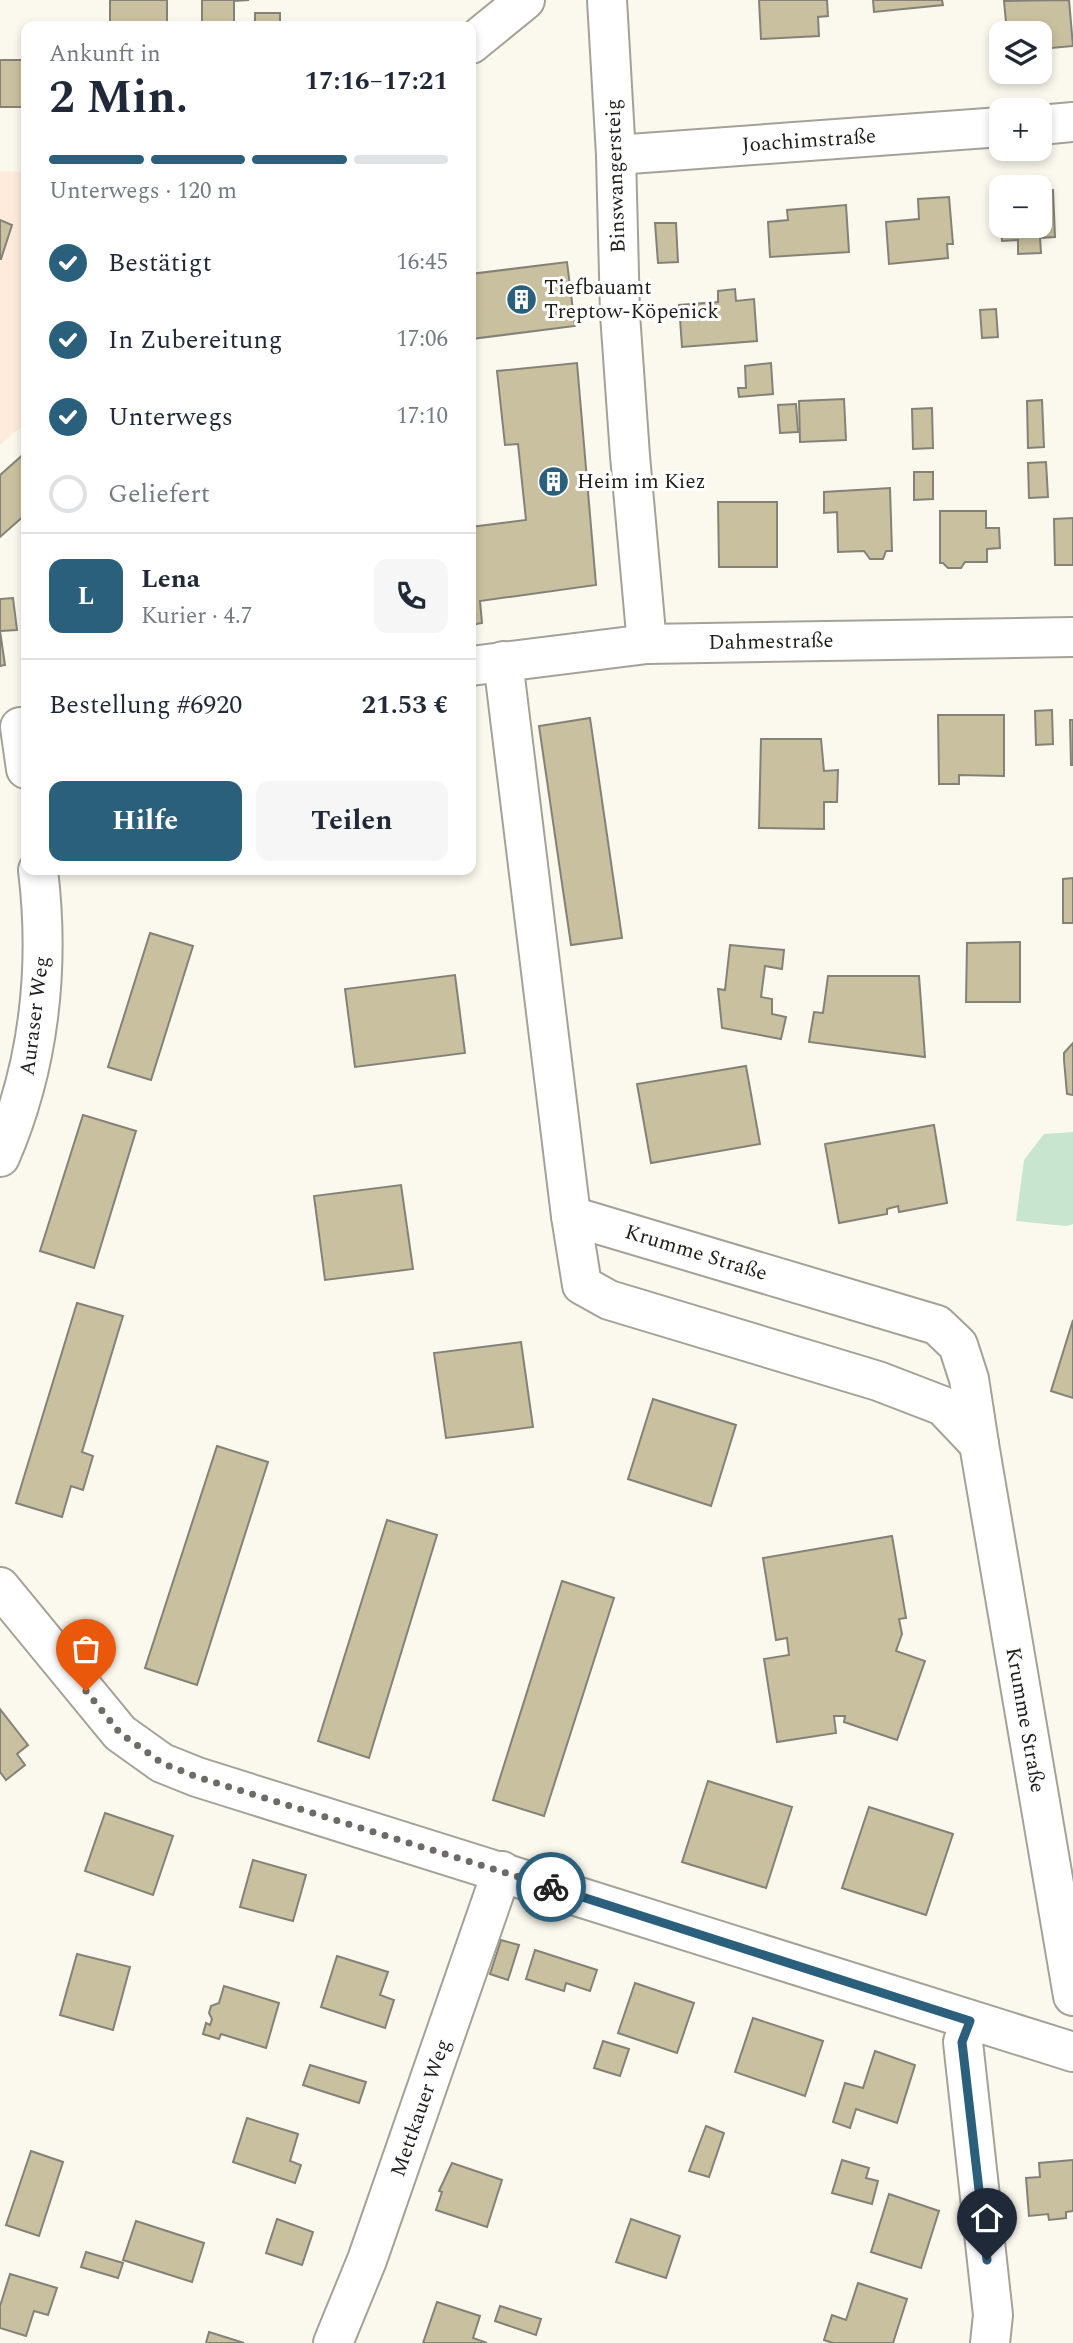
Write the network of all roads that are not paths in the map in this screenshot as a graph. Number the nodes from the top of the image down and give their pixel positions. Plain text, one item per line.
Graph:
1 (525, 0) edge
2 (607, 0) edge
3 (476, 40) edge
4 (1073, 122) edge
5 (1052, 124) edge
6 (989, 128) edge
7 (617, 155) junction
8 (1073, 637) edge
9 (647, 644) junction
10 (487, 663) edge
11 (15, 727) edge
12 (21, 750) edge
13 (39, 875) edge
14 (0, 1157) edge
15 (571, 1216) junction
16 (978, 1444) junction
17 (0, 1587) edge
18 (502, 1871) junction
19 (1073, 1997) edge
20 (970, 2021) junction
21 (1071, 2042) edge
22 (333, 2343) edge
23 (990, 2343) edge

1 - 3 street
2 - 7 street, Binswangersteig
4 - 5 street
6 - 7 street, Joachimstraße
7 - 9 street, Binswangersteig
8 - 9 street, Dahmestraße
9 - 10 street, Dahmestraße
10 - 15 street
11 - 12 street
13 - 14 street, Auraser Weg
15 - 16 street
15 - 16 street, Krumme Straße
16 - 19 street, Krumme Straße
17 - 18 street
18 - 20 street
18 - 22 street, Mettkauer Weg
20 - 21 street
20 - 23 street

